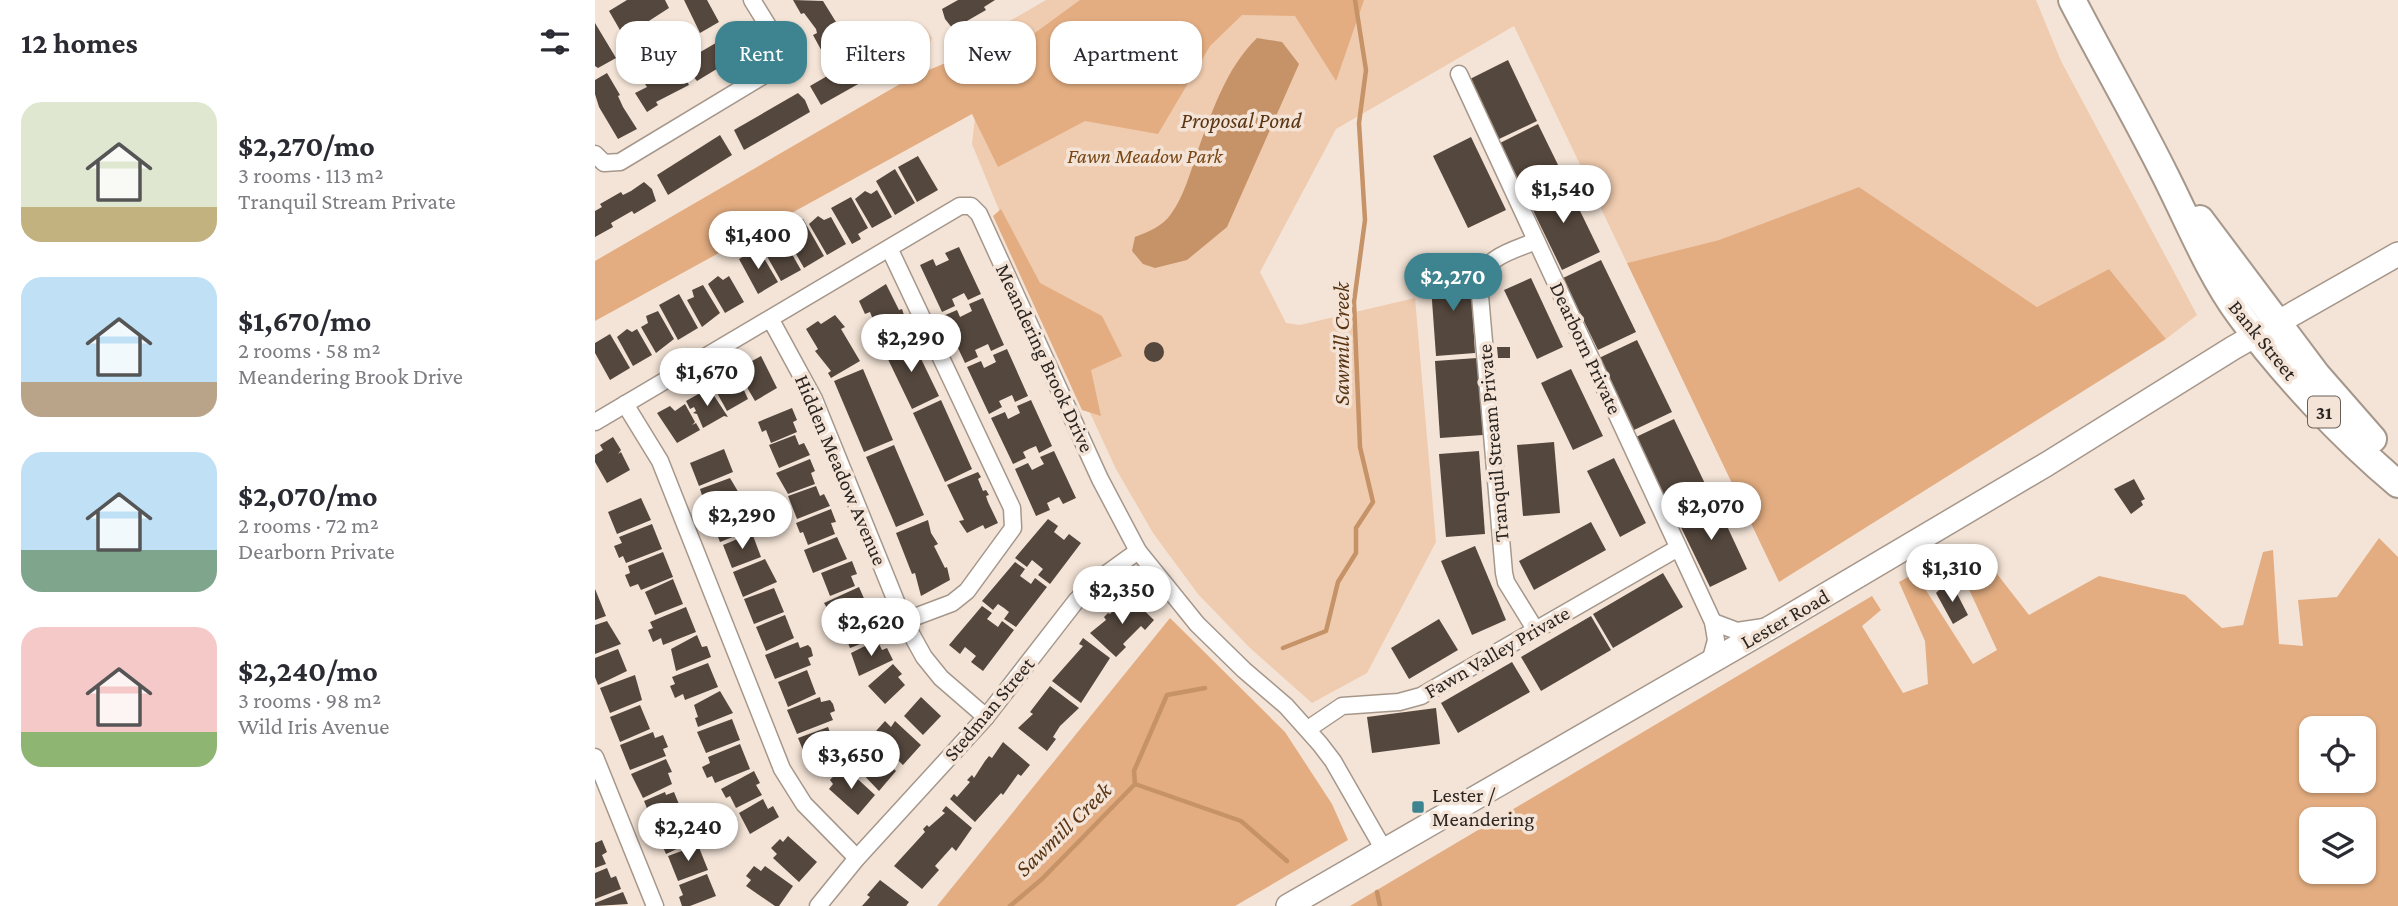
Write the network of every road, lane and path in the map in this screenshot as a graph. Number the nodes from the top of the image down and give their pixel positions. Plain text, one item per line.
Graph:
1 (752, 0) edge
2 (2072, 0) edge
3 (1459, 74) dead end
4 (595, 154) edge
5 (1536, 241) junction
6 (890, 250) junction
7 (2398, 254) edge
8 (771, 320) junction
9 (2267, 330) junction
10 (625, 404) junction
11 (595, 422) edge
12 (2398, 467) edge
13 (2398, 484) edge
14 (1678, 548) junction
15 (1138, 551) junction
16 (904, 621) junction
17 (1713, 622) junction
18 (1773, 626) junction
19 (1535, 629) junction
20 (1710, 662) junction
21 (986, 717) junction
22 (1308, 729) junction
23 (595, 757) edge
24 (1384, 850) junction
25 (857, 858) junction
26 (655, 906) edge
27 (818, 906) edge
28 (1288, 906) edge

1 - 4 street
2 - 9 main road, Bank Street / 31
3 - 5 street, Dearborn Private
5 - 14 street, Dearborn Private
5 - 19 street, Tranquil Stream Private
6 - 8 street, Meandering Brook Drive
6 - 15 street, Meandering Brook Drive
6 - 16 street
7 - 9 main road, Lester Road
8 - 10 street, Meandering Brook Drive
8 - 16 street, Hidden Meadow Avenue
9 - 12 main road, Bank Street / 31
9 - 13 main road, Bank Street / 31
9 - 18 main road, Lester Road
10 - 11 street, Meandering Brook Drive
10 - 25 street
14 - 17 street, Dearborn Private
14 - 19 street, Fawn Valley Private
15 - 21 street, Stedman Street
15 - 22 street, Meandering Brook Drive
16 - 21 street, Hidden Meadow Avenue
17 - 18 street
17 - 20 street, Dearborn Private
18 - 20 main road, Lester Road
19 - 22 street, Fawn Valley Private
20 - 24 main road, Lester Road
21 - 25 street, Stedman Street
22 - 24 street, Meandering Brook Drive
23 - 26 street
24 - 28 main road, Lester Road
25 - 27 street, Stedman Street

